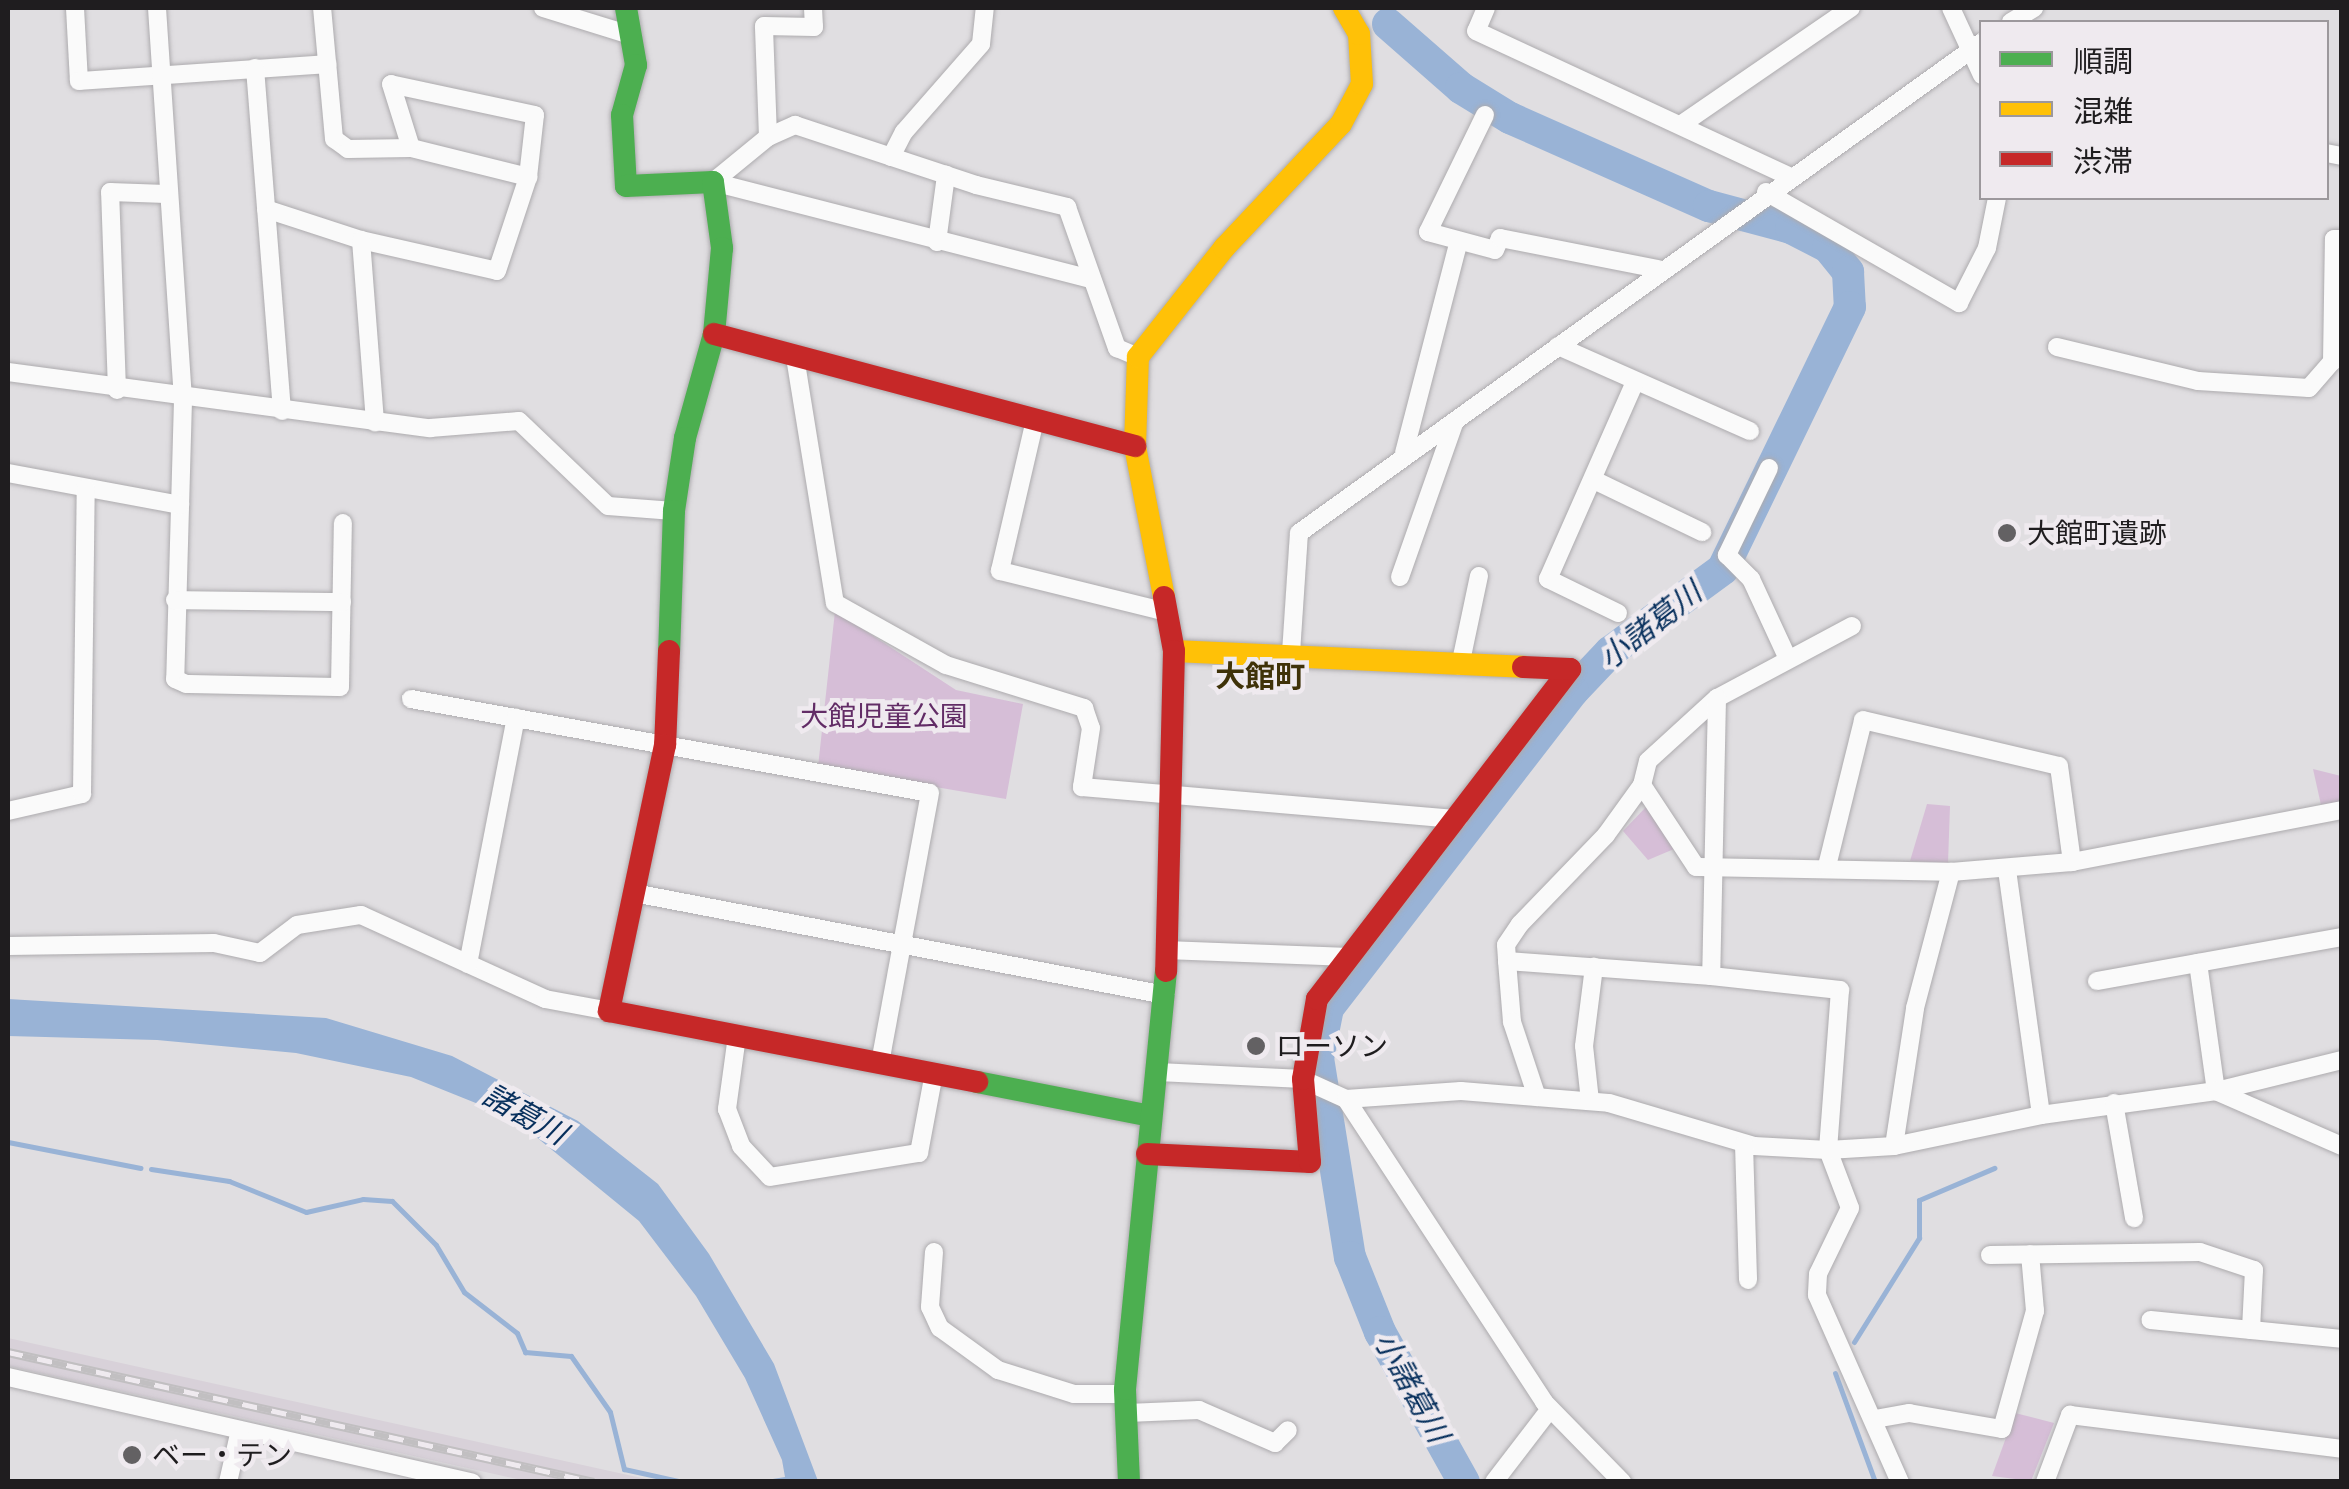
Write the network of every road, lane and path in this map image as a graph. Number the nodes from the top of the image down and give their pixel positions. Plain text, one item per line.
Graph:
1 (74, 8) edge
2 (156, 8) edge
3 (322, 8) edge
4 (543, 8) edge
5 (626, 8) edge
6 (813, 8) edge
7 (985, 8) edge
8 (1344, 8) edge
9 (1486, 8) edge
10 (1851, 8) edge
11 (1951, 8) edge
12 (1825, 15) edge
13 (630, 34) junction
14 (1975, 46) edge
15 (327, 64) junction
16 (254, 68) junction
17 (160, 76) junction
18 (1485, 116) dead end
19 (1682, 124) junction
20 (768, 137) junction
21 (411, 148) junction
22 (892, 157) junction
23 (946, 175) junction
24 (1789, 176) junction
25 (528, 178) junction
26 (713, 182) junction
27 (1766, 192) junction
28 (166, 194) junction
29 (1997, 200) edge
30 (266, 209) junction
31 (2342, 239) edge
32 (361, 240) junction
33 (1458, 241) junction
34 (936, 242) junction
35 (1658, 270) junction
36 (1092, 279) junction
37 (714, 334) junction
38 (1558, 346) junction
39 (2057, 347) dead end
40 (1138, 356) junction
41 (796, 357) junction
42 (8, 372) edge
43 (1634, 382) junction
44 (117, 390) junction
45 (183, 400) junction
46 (282, 411) junction
47 (1035, 420) junction
48 (1454, 421) junction
49 (375, 422) junction
50 (1750, 432) dead end
51 (1135, 446) junction
52 (1404, 453) junction
53 (1769, 468) dead end
54 (8, 473) edge
55 (1596, 481) junction
56 (86, 488) junction
57 (180, 505) junction
58 (674, 511) junction
59 (343, 523) dead end
60 (1702, 532) dead end
61 (1479, 576) dead end
62 (1400, 577) dead end
63 (175, 600) junction
64 (342, 602) junction
65 (1167, 612) junction
66 (1618, 613) dead end
67 (1852, 626) dead end
68 (1174, 651) junction
69 (1291, 654) junction
70 (1786, 657) junction
71 (1460, 666) junction
72 (1717, 698) junction
73 (412, 699) dead end
74 (516, 718) junction
75 (664, 746) junction
76 (1642, 785) junction
77 (1174, 798) junction
78 (2342, 810) edge
79 (8, 811) edge
80 (1458, 818) junction
81 (2072, 862) junction
82 (1709, 865) junction
83 (1827, 866) junction
84 (2007, 870) junction
85 (1951, 872) junction
86 (634, 894) junction
87 (2342, 936) edge
88 (902, 943) junction
89 (8, 946) edge
90 (1168, 950) junction
91 (1348, 957) junction
92 (1507, 961) junction
93 (2198, 962) junction
94 (468, 964) junction
95 (1594, 967) junction
96 (1711, 976) junction
97 (2097, 981) dead end
98 (1165, 995) junction
99 (609, 1011) junction
100 (737, 1036) junction
101 (2342, 1060) edge
102 (880, 1062) junction
103 (934, 1072) junction
104 (1158, 1072) junction
105 (1304, 1080) junction
106 (2216, 1091) junction
107 (1537, 1097) junction
108 (1345, 1099) junction
109 (1590, 1101) junction
110 (2114, 1103) junction
111 (2041, 1115) junction
112 (1151, 1116) junction
113 (1744, 1144) junction
114 (1894, 1146) junction
115 (2342, 1146) edge
116 (1828, 1150) junction
117 (1147, 1154) junction
118 (2134, 1218) dead end
119 (934, 1252) dead end
120 (2030, 1254) junction
121 (1990, 1255) dead end
122 (1748, 1280) dead end
123 (2150, 1320) dead end
124 (2252, 1330) junction
125 (2342, 1339) edge
126 (8, 1378) edge
127 (1126, 1404) junction
128 (1550, 1409) junction
129 (1875, 1420) junction
130 (240, 1430) junction
131 (1288, 1430) dead end
132 (2342, 1449) edge
133 (228, 1482) edge
134 (472, 1482) edge
135 (1129, 1482) edge
136 (1494, 1482) edge
137 (1622, 1482) edge
138 (1900, 1482) edge
139 (2045, 1482) edge

1 - 17 street
2 - 17 street
3 - 15 street
4 - 13 street
5 - 13 street
6 - 20 street
7 - 22 street
8 - 40 street
9 - 19 street
10 - 12 street
11 - 14 street
12 - 19 street
13 - 26 street
14 - 24 street
15 - 16 street
15 - 21 street
16 - 17 street
16 - 30 street
17 - 28 street
18 - 33 street
19 - 24 street
20 - 22 street
20 - 26 street
21 - 25 street
21 - 25 street
22 - 23 street
23 - 34 street
23 - 36 street
24 - 27 street
25 - 32 street
26 - 34 street
26 - 37 street
27 - 29 street
27 - 35 street
28 - 44 street
28 - 45 street
30 - 32 street
30 - 46 street
31 - 39 street
32 - 49 street
33 - 35 street
33 - 52 street
34 - 36 street
35 - 38 street
36 - 40 street
37 - 41 street
37 - 58 street
38 - 43 street
38 - 48 street
40 - 51 street
41 - 47 street
41 - 77 street
42 - 44 street
43 - 50 street
43 - 55 street
44 - 45 street
45 - 46 street
45 - 57 street
46 - 49 street
47 - 51 street
47 - 65 street
48 - 52 street
48 - 62 street
49 - 58 street
51 - 65 street
52 - 69 street
53 - 70 street
54 - 56 street
55 - 60 street
55 - 66 street
56 - 57 street
56 - 79 street
57 - 63 street
58 - 75 street
59 - 64 street
61 - 71 street
63 - 64 street
63 - 64 street
65 - 68 street
67 - 70 street
68 - 69 street
68 - 77 street
69 - 71 street
70 - 72 street
71 - 80 street
72 - 76 street
72 - 82 street
73 - 74 street
74 - 75 street
74 - 94 street
75 - 86 street
75 - 88 street
76 - 82 street
76 - 92 street
77 - 80 street
77 - 90 street
78 - 81 street
80 - 91 street
81 - 83 street
81 - 84 street
82 - 83 street
82 - 96 street
83 - 85 street
84 - 85 street
84 - 111 street
85 - 114 street
86 - 88 street
86 - 99 street
87 - 93 street
88 - 98 street
88 - 102 street
89 - 94 street
90 - 91 street
90 - 98 street
91 - 105 street
92 - 95 street
92 - 107 street
93 - 97 street
93 - 106 street
94 - 99 street
95 - 96 street
95 - 109 street
96 - 116 street
98 - 104 street
99 - 100 street
100 - 102 street
100 - 103 street
101 - 106 street
102 - 103 street
103 - 112 street
104 - 105 street
104 - 112 street
105 - 108 street
105 - 117 street
106 - 110 street
106 - 115 street
107 - 108 street
107 - 109 street
108 - 128 street
109 - 113 street
110 - 111 street
110 - 118 street
111 - 114 street
112 - 117 street
113 - 116 street
113 - 122 street
114 - 116 street
116 - 129 street
117 - 127 street
119 - 127 street
120 - 121 street
120 - 124 street
120 - 129 street
123 - 124 street
124 - 125 street
126 - 130 street
127 - 131 street
127 - 135 street
128 - 136 street
128 - 137 street
129 - 138 street
130 - 133 street
130 - 134 street
132 - 139 street

